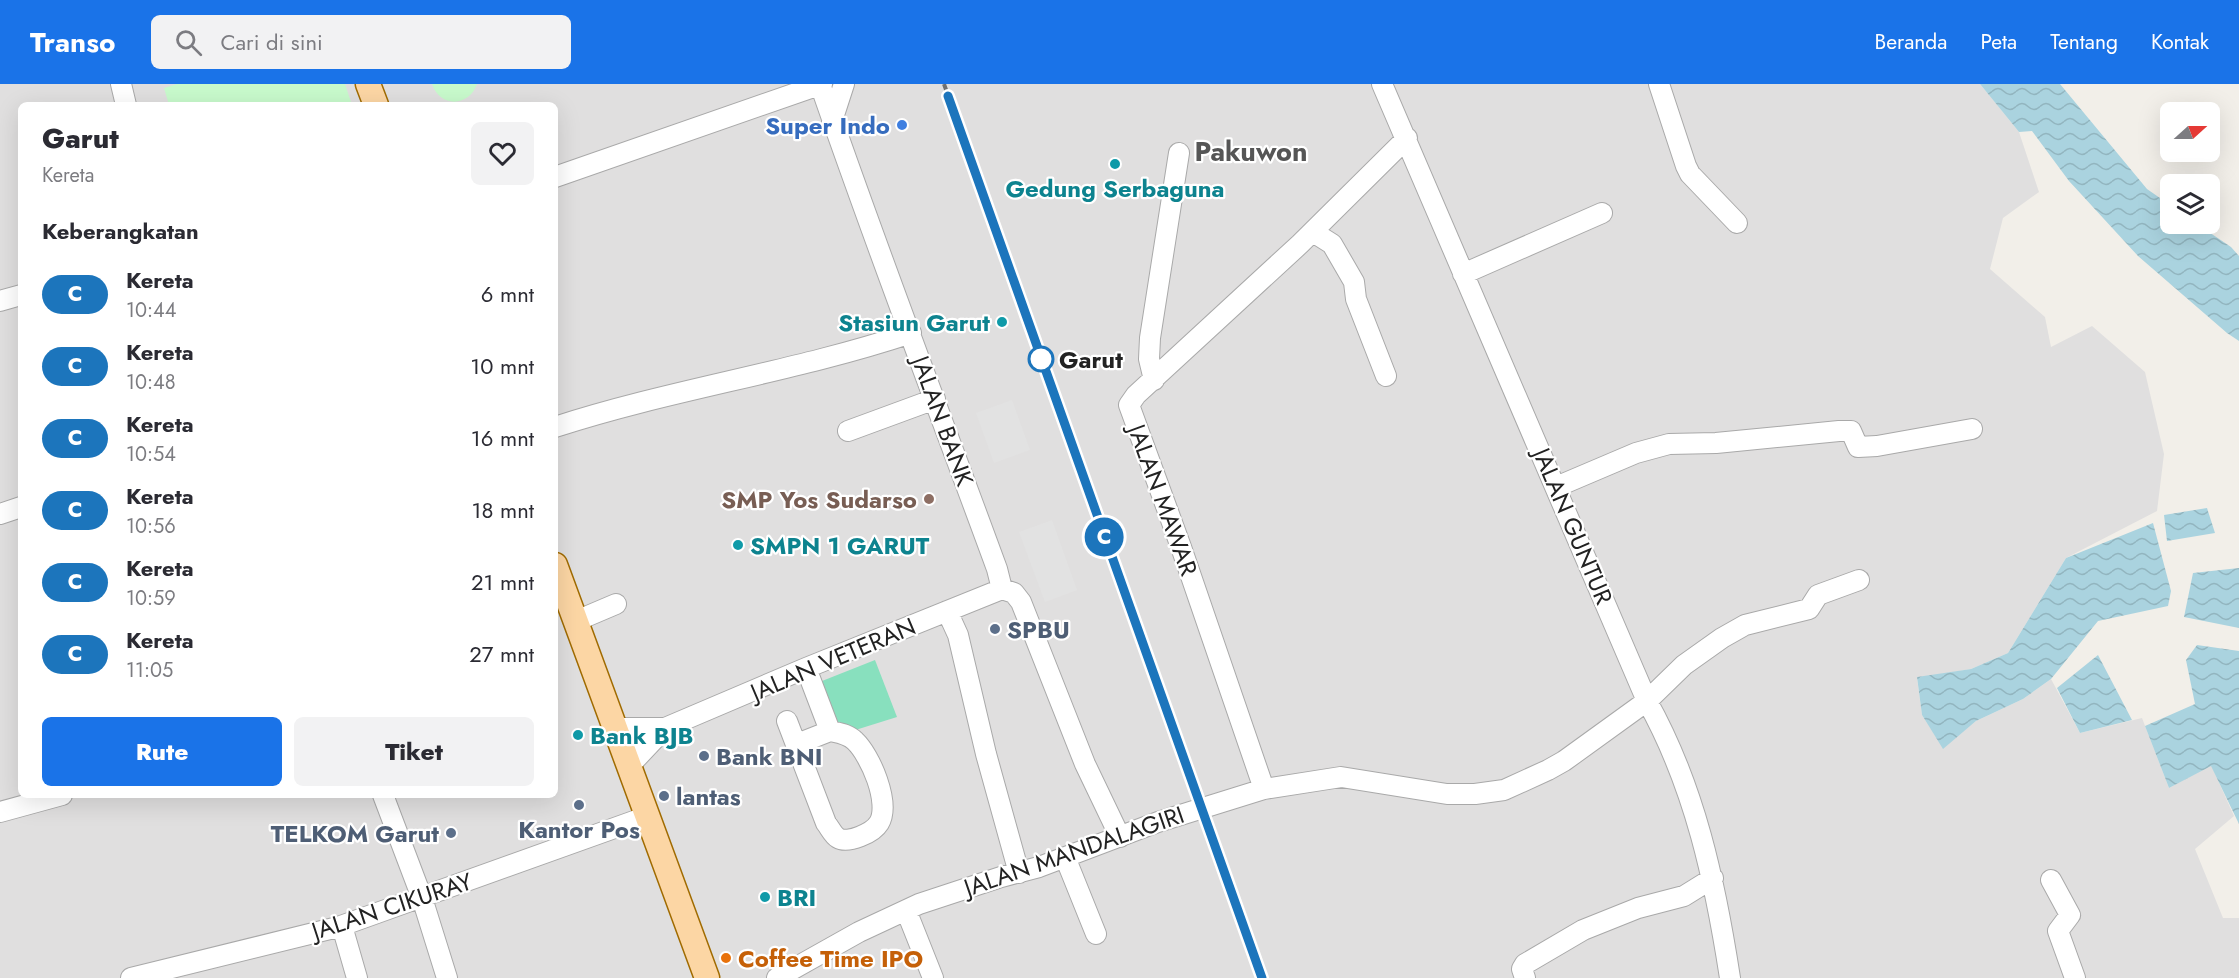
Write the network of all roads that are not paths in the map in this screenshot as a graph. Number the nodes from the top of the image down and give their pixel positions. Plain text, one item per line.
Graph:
1 (121, 84) edge
2 (368, 84) edge
3 (384, 84) edge
4 (820, 84) edge
5 (844, 84) edge
6 (1382, 84) edge
7 (1659, 84) edge
8 (125, 102) edge
9 (375, 102) edge
10 (391, 102) edge
11 (832, 121) junction
12 (1407, 138) junction
13 (1179, 153) dead end
14 (558, 176) edge
15 (1602, 213) dead end
16 (1737, 223) dead end
17 (1313, 232) junction
18 (1463, 274) junction
19 (18, 296) edge
20 (0, 301) edge
21 (911, 333) junction
22 (1386, 376) dead end
23 (1154, 380) junction
24 (935, 399) junction
25 (558, 426) edge
26 (1972, 429) dead end
27 (848, 431) dead end
28 (1556, 487) junction
29 (18, 508) edge
30 (0, 514) edge
31 (558, 572) edge
32 (1858, 580) dead end
33 (1002, 589) junction
34 (616, 604) dead end
35 (947, 611) junction
36 (576, 621) junction
37 (806, 668) junction
38 (1647, 701) junction
39 (787, 721) dead end
40 (616, 728) junction
41 (665, 728) junction
42 (830, 731) junction
43 (797, 744) junction
44 (630, 765) junction
45 (1264, 789) junction
46 (51, 798) edge
47 (384, 798) edge
48 (0, 812) edge
49 (648, 816) junction
50 (1120, 837) junction
51 (1065, 857) junction
52 (1019, 873) junction
53 (1713, 878) junction
54 (2050, 880) dead end
55 (422, 898) junction
56 (906, 910) junction
57 (342, 926) junction
58 (1096, 934) dead end
59 (131, 978) edge
60 (357, 978) edge
61 (447, 978) edge
62 (707, 978) edge
63 (777, 978) edge
64 (933, 978) edge
65 (1525, 978) edge
66 (1730, 978) edge
67 (2075, 978) edge

1 - 8 street
2 - 9 main road
3 - 10 main road
4 - 11 street, JALAN BANK
4 - 14 street
5 - 11 street
6 - 12 street, JALAN GUNTUR
7 - 16 street
11 - 21 street, JALAN BANK
12 - 17 street, JALAN MAWAR
12 - 18 street, JALAN GUNTUR
13 - 23 street
15 - 18 street
17 - 22 street
17 - 23 street, JALAN MAWAR
18 - 28 street, JALAN GUNTUR
19 - 20 street
21 - 24 street, JALAN BANK
21 - 25 street
23 - 45 street, JALAN MAWAR
24 - 27 street
24 - 33 street, JALAN BANK
26 - 28 street
28 - 38 street, JALAN GUNTUR
29 - 30 street
31 - 36 main road
32 - 38 street, JALAN MANDALAGIRI
33 - 35 street, JALAN VETERAN
33 - 50 street
34 - 36 street
35 - 37 street, JALAN VETERAN
35 - 52 street
36 - 40 main road
37 - 41 street, JALAN VETERAN
37 - 42 street
38 - 45 street, JALAN MANDALAGIRI
38 - 53 street, JALAN GUNTUR
39 - 43 street
40 - 41 street, JALAN VETERAN
40 - 44 main road
41 - 44 street, JALAN VETERAN
42 - 43 street
42 - 43 street
44 - 49 main road
45 - 50 street, JALAN MANDALAGIRI
46 - 48 street
47 - 55 street
49 - 55 street, JALAN CIKURAY
49 - 62 main road
50 - 51 street, JALAN MANDALAGIRI
51 - 52 street, JALAN MANDALAGIRI
51 - 58 street
52 - 56 street, JALAN MANDALAGIRI
53 - 65 street
53 - 66 street, JALAN GUNTUR
54 - 67 street
55 - 57 street, JALAN CIKURAY
55 - 61 street
56 - 63 street, JALAN MANDALAGIRI
56 - 64 street
57 - 59 street, JALAN CIKURAY
57 - 60 street

